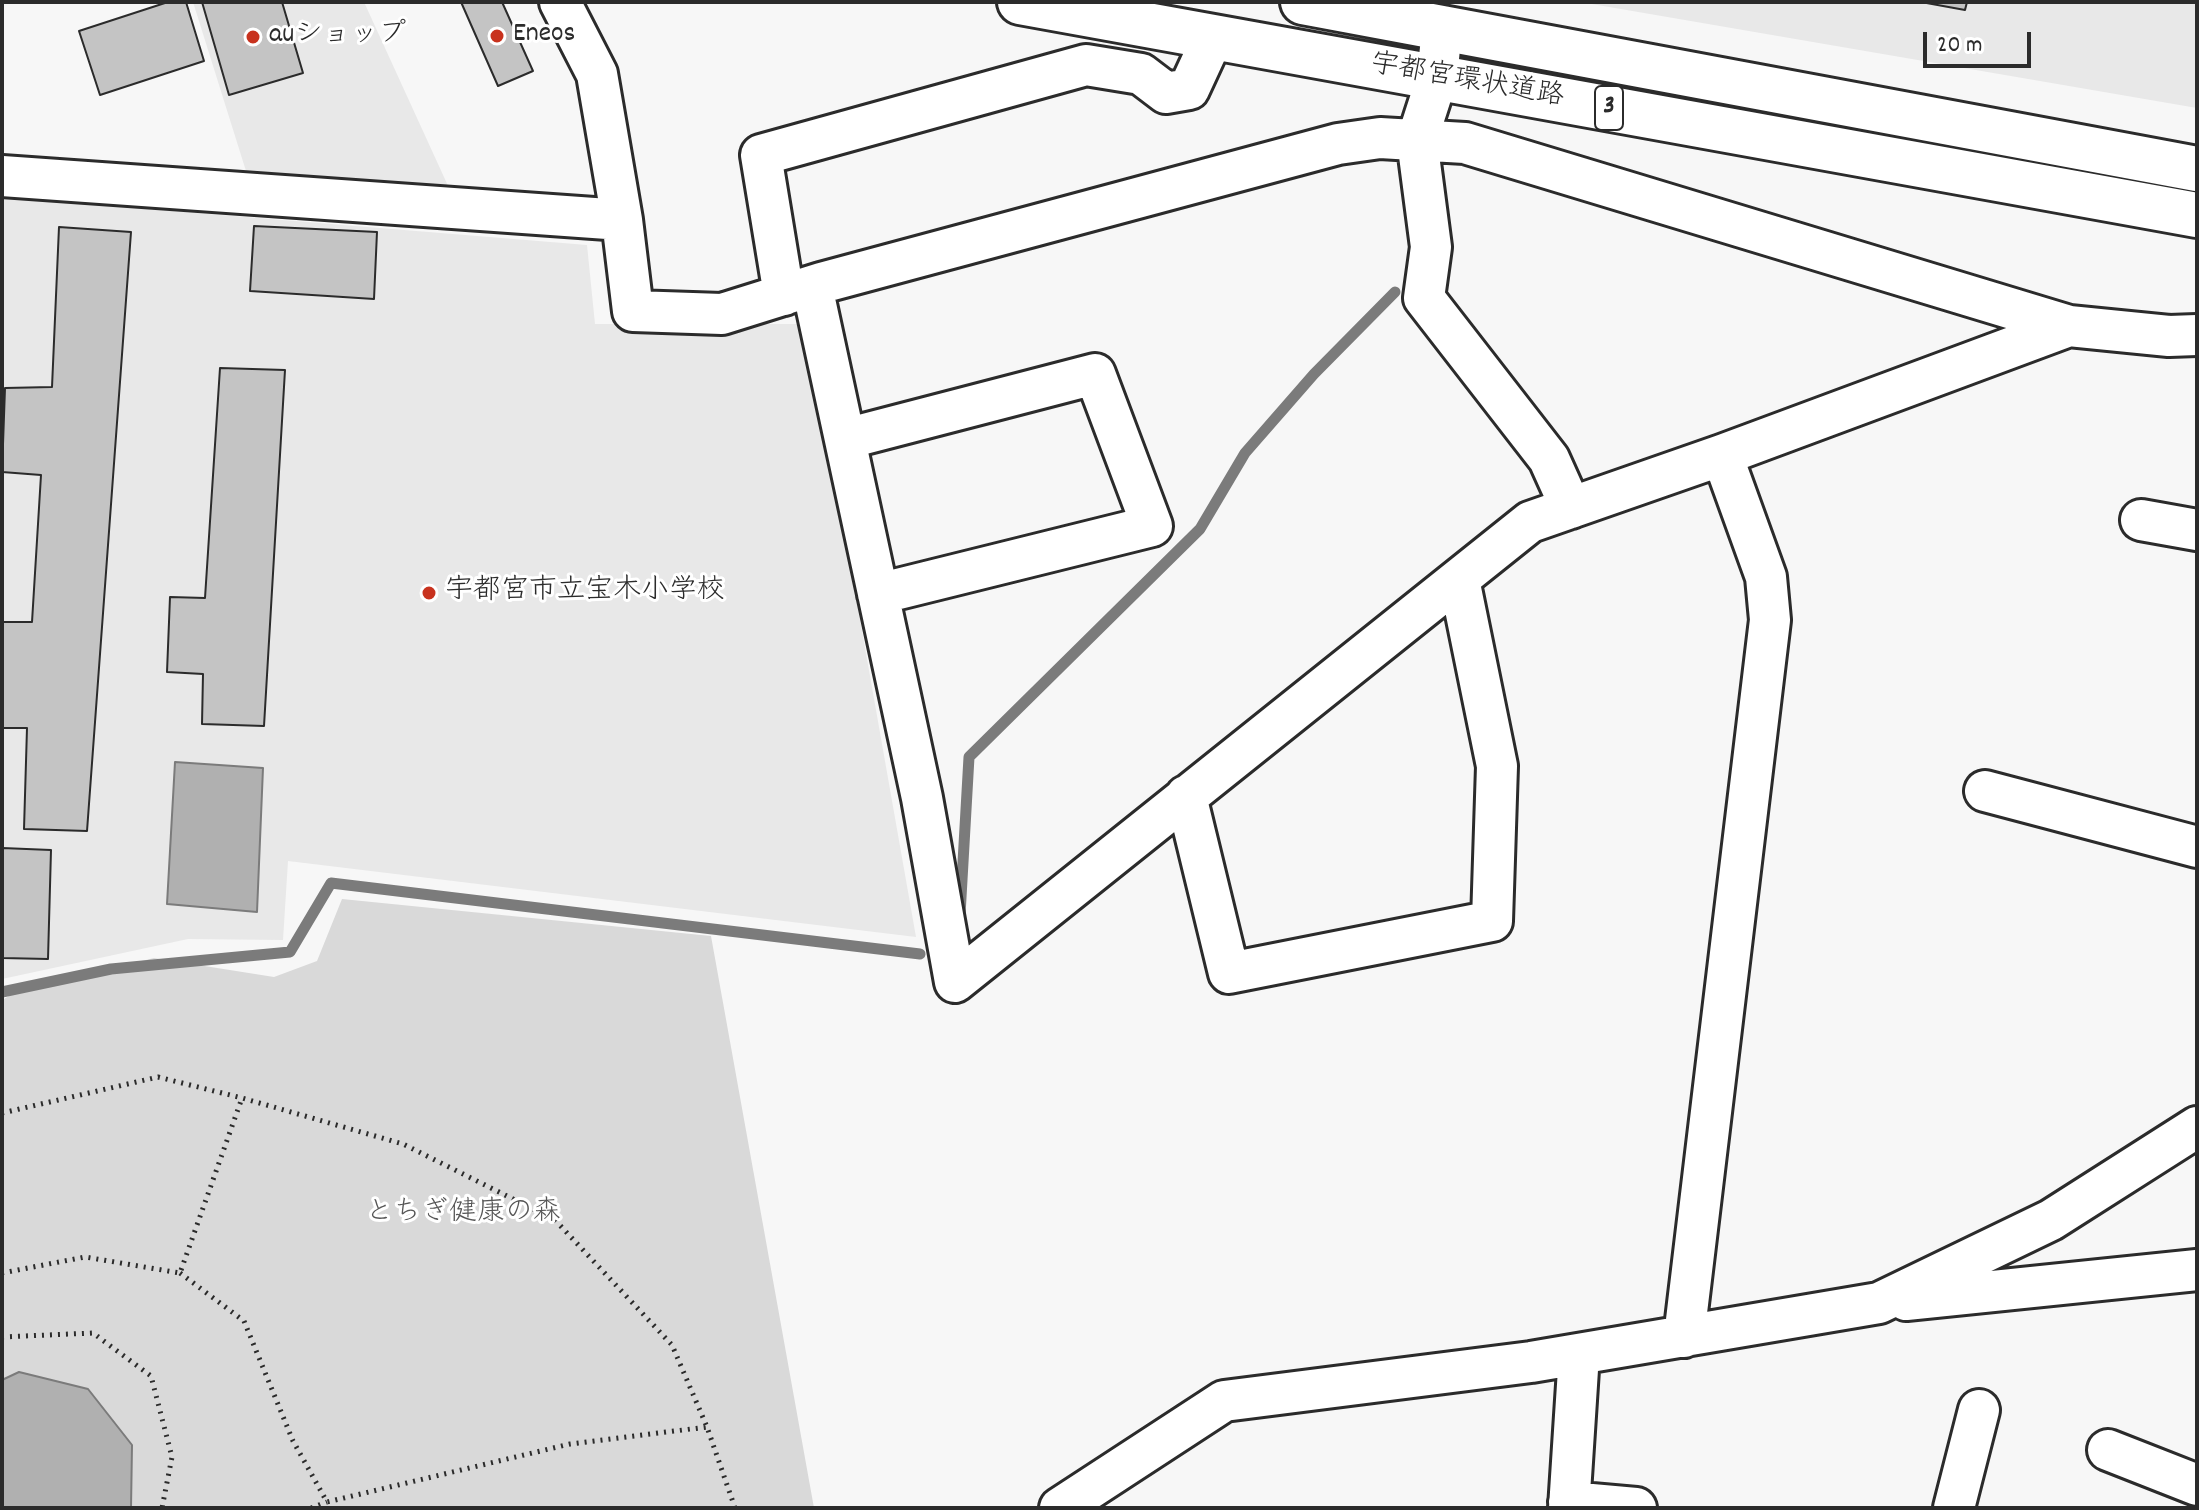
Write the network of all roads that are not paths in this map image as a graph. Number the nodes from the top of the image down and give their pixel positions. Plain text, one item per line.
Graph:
1 (560, 2) edge
2 (1020, 2) edge
3 (1303, 2) edge
4 (1442, 28) junction
5 (1213, 37) junction
6 (1437, 78) junction
7 (1417, 140) junction
8 (2197, 149) edge
9 (2101, 151) junction
10 (2197, 169) edge
11 (2, 176) edge
12 (2096, 196) junction
13 (2197, 215) edge
14 (622, 220) junction
15 (2197, 241) edge
16 (798, 290) junction
17 (2069, 326) junction
18 (2197, 335) edge
19 (845, 439) junction
20 (1722, 455) junction
21 (1571, 508) junction
22 (2141, 520) dead end
23 (2197, 530) edge
24 (1459, 579) junction
25 (878, 594) junction
26 (1985, 791) dead end
27 (1186, 796) junction
28 (2197, 847) edge
29 (2197, 1127) edge
30 (2197, 1270) edge
31 (1879, 1303) junction
32 (1684, 1337) junction
33 (1579, 1354) junction
34 (1979, 1410) dead end
35 (2108, 1450) dead end
36 (2197, 1485) edge
37 (1569, 1505) edge
38 (1060, 1508) edge
39 (1636, 1508) edge
40 (1954, 1508) edge

1 - 14 street
2 - 5 main road, 宇都宮環状道路 / 3
3 - 4 main road, 宇都宮環状道路 / 3
4 - 6 street
4 - 9 main road, 宇都宮環状道路 / 3
5 - 6 main road, 宇都宮環状道路 / 3
5 - 16 street
6 - 7 street
6 - 12 main road, 宇都宮環状道路 / 3
7 - 16 street
7 - 17 street
7 - 21 street
8 - 9 main road, 3
9 - 10 main road, 宇都宮環状道路 / 3
11 - 14 street
12 - 13 main road, 宇都宮環状道路 / 3
12 - 15 main road, 3
14 - 16 street
16 - 19 street
17 - 18 street
17 - 20 street
19 - 25 street
19 - 25 street
20 - 21 street
20 - 32 street
21 - 24 street
22 - 23 street
24 - 27 street
24 - 27 street
25 - 27 street
26 - 28 street
29 - 31 street
30 - 31 street
31 - 32 street
32 - 33 street
33 - 37 street
33 - 38 street
34 - 40 street
35 - 36 street
37 - 39 street

